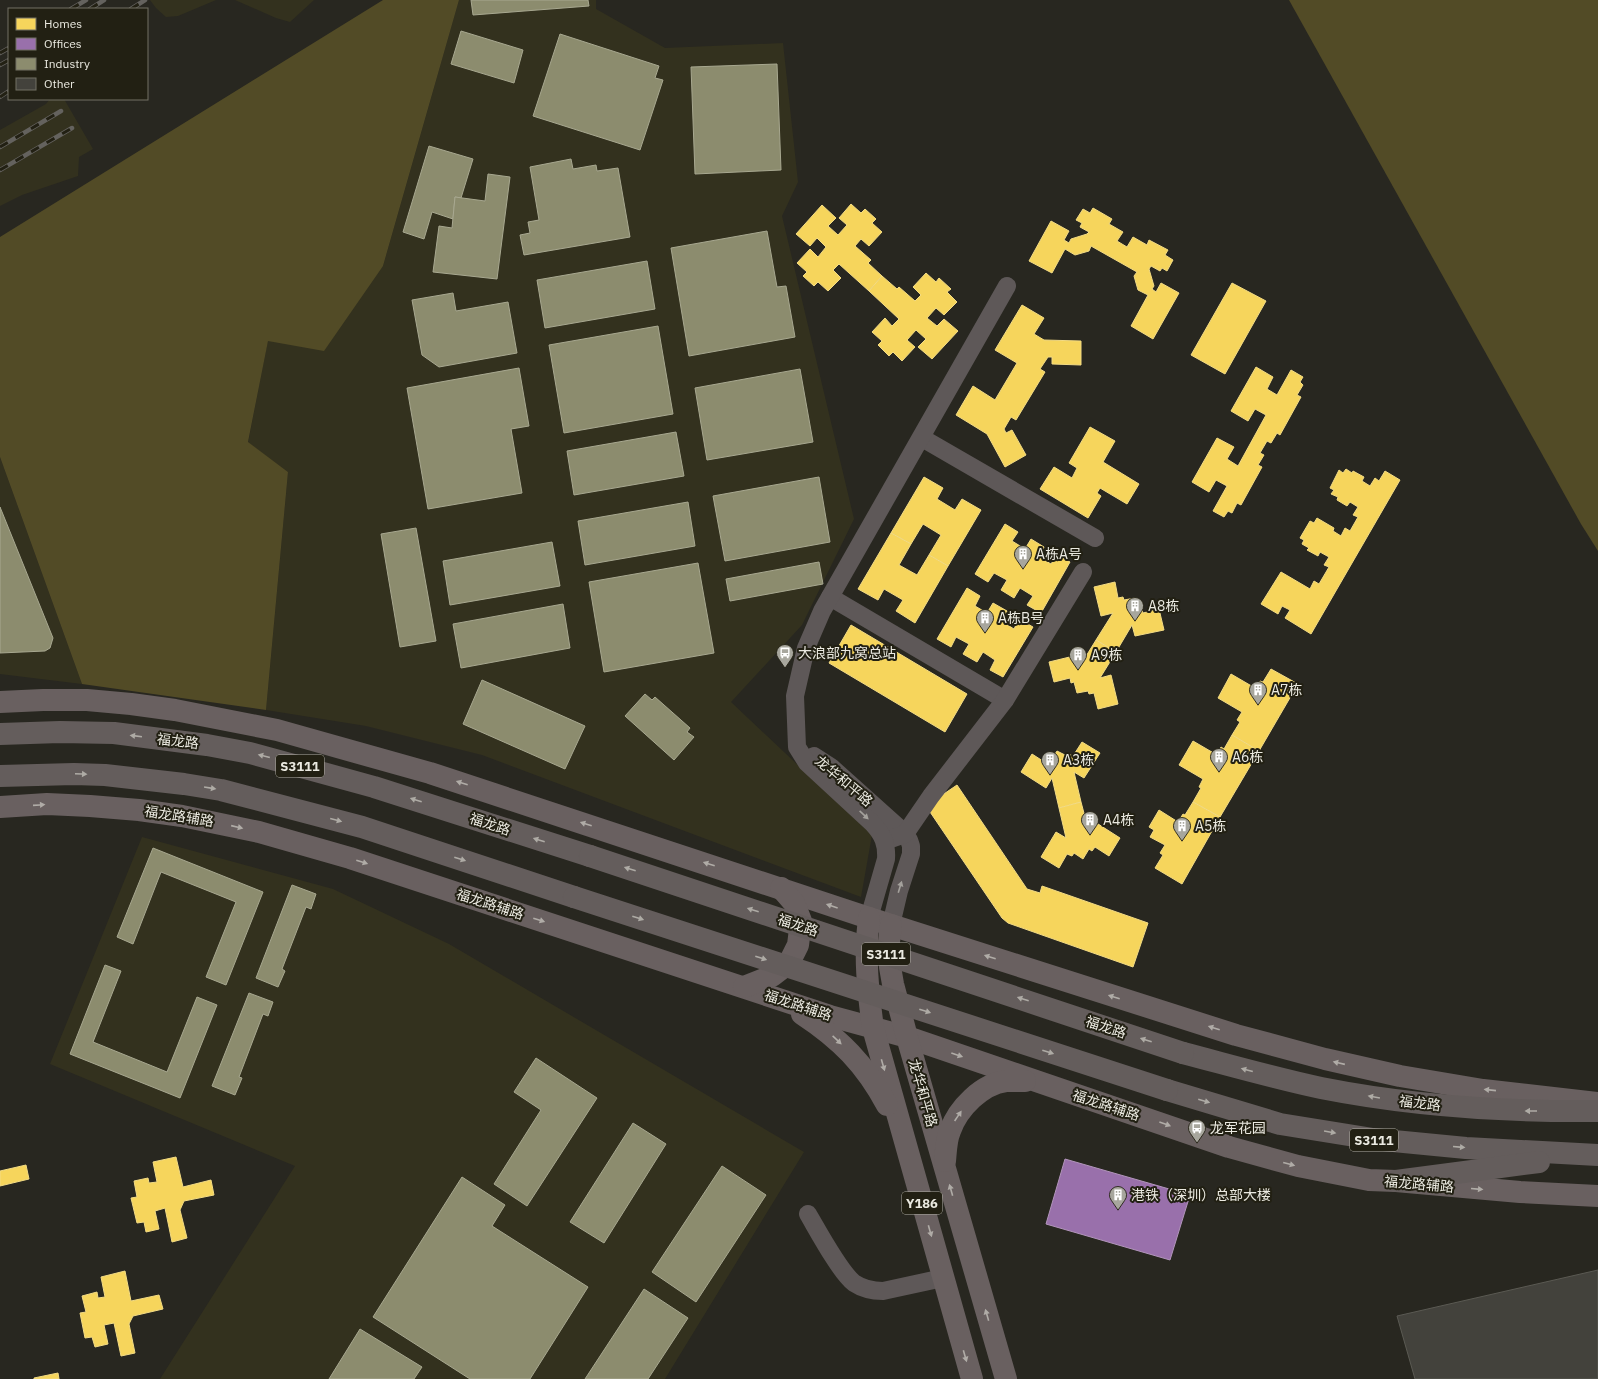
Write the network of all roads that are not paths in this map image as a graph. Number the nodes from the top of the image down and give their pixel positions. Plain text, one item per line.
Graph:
1 (1008, 286) dead end
2 (922, 438) junction
3 (1095, 538) dead end
4 (1083, 572) dead end
5 (830, 597) junction
6 (1006, 700) junction
7 (0, 702) edge
8 (0, 734) edge
9 (797, 747) junction
10 (0, 776) edge
11 (0, 807) edge
12 (905, 834) junction
13 (885, 841) junction
14 (781, 888) junction
15 (869, 918) junction
16 (891, 925) junction
17 (744, 988) junction
18 (770, 996) junction
19 (873, 1028) junction
20 (906, 1037) junction
21 (1035, 1082) junction
22 (1598, 1103) edge
23 (1598, 1111) edge
24 (904, 1137) junction
25 (1593, 1156) edge
26 (944, 1166) junction
27 (1396, 1181) junction
28 (1598, 1196) edge
29 (808, 1214) dead end
30 (943, 1278) junction
31 (972, 1379) edge
32 (1006, 1379) edge

1 - 2 street
2 - 3 street
2 - 5 street
4 - 6 street
5 - 6 street
5 - 9 street
6 - 12 street
14 -> 7 main road
23 -> 8 highway, 福龙路 / S3111, bridge
9 - 12 street, 龙华和平路
9 -> 13 street, 龙华和平路
10 -> 25 highway, S3111, bridge
11 -> 17 main road, 福龙路辅路
12 - 13 street
16 -> 12 street, 龙华和平路
13 - 15 street
15 -> 14 main road
14 - 17 main road
15 - 16 main road
15 - 19 main road, Y186
16 - 20 main road, 龙华和平路 / Y186
22 -> 16 main road
17 - 18 main road, 福龙路辅路
18 - 19 main road, 福龙路辅路
18 -> 24 main road
19 - 20 main road, 福龙路辅路
19 -> 24 main road, Y186
20 -> 21 main road, 福龙路辅路
20 - 26 main road, 龙华和平路 / Y186
26 -> 21 main road
21 -> 27 main road, 福龙路辅路
24 -> 30 main road, Y186
25 - 27 highway
32 -> 26 main road, 龙华和平路 / Y186
27 -> 28 main road, 福龙路辅路
29 - 30 street
30 -> 31 main road, Y186

